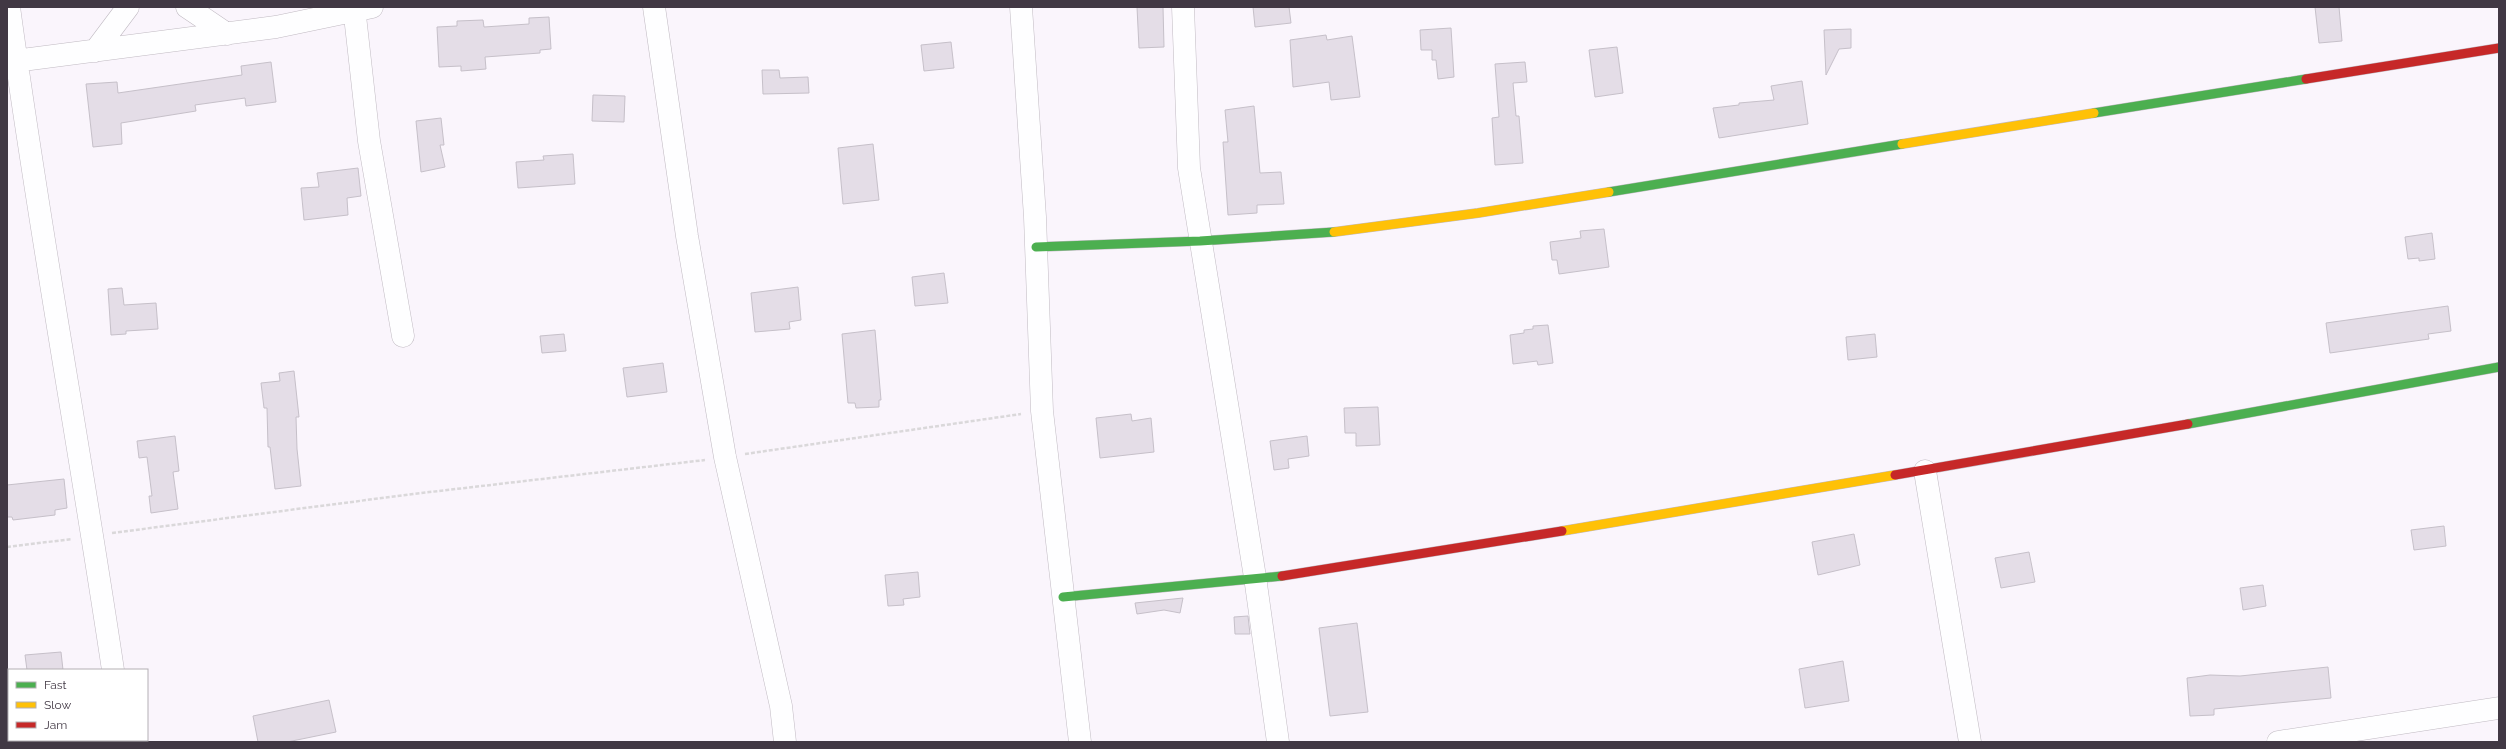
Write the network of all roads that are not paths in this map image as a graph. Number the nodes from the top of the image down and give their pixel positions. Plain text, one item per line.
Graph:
1 (9, 7) edge
2 (128, 7) edge
3 (187, 7) edge
4 (654, 7) edge
5 (1020, 7) edge
6 (1183, 7) edge
7 (360, 8) edge
8 (227, 34) junction
9 (2499, 48) edge
10 (95, 51) junction
11 (12, 61) edge
12 (1200, 241) junction
13 (1036, 247) junction
14 (403, 336) dead end
15 (2499, 367) edge
16 (1925, 471) junction
17 (1255, 577) junction
18 (1063, 597) junction
19 (113, 669) edge
20 (2499, 708) edge
21 (785, 742) edge
22 (1080, 742) edge
23 (1278, 742) edge
24 (1970, 742) edge
25 (2278, 742) edge

1 - 11 street
2 - 10 street
3 - 8 street
4 - 21 street
5 - 13 street
6 - 12 street
7 - 8 street
7 - 14 street
8 - 10 street
9 - 12 street
10 - 11 street
11 - 19 street
12 - 13 street
12 - 17 street
13 - 18 street
15 - 16 street
16 - 17 street
16 - 24 street
17 - 18 street
17 - 23 street
18 - 22 street
20 - 25 street

